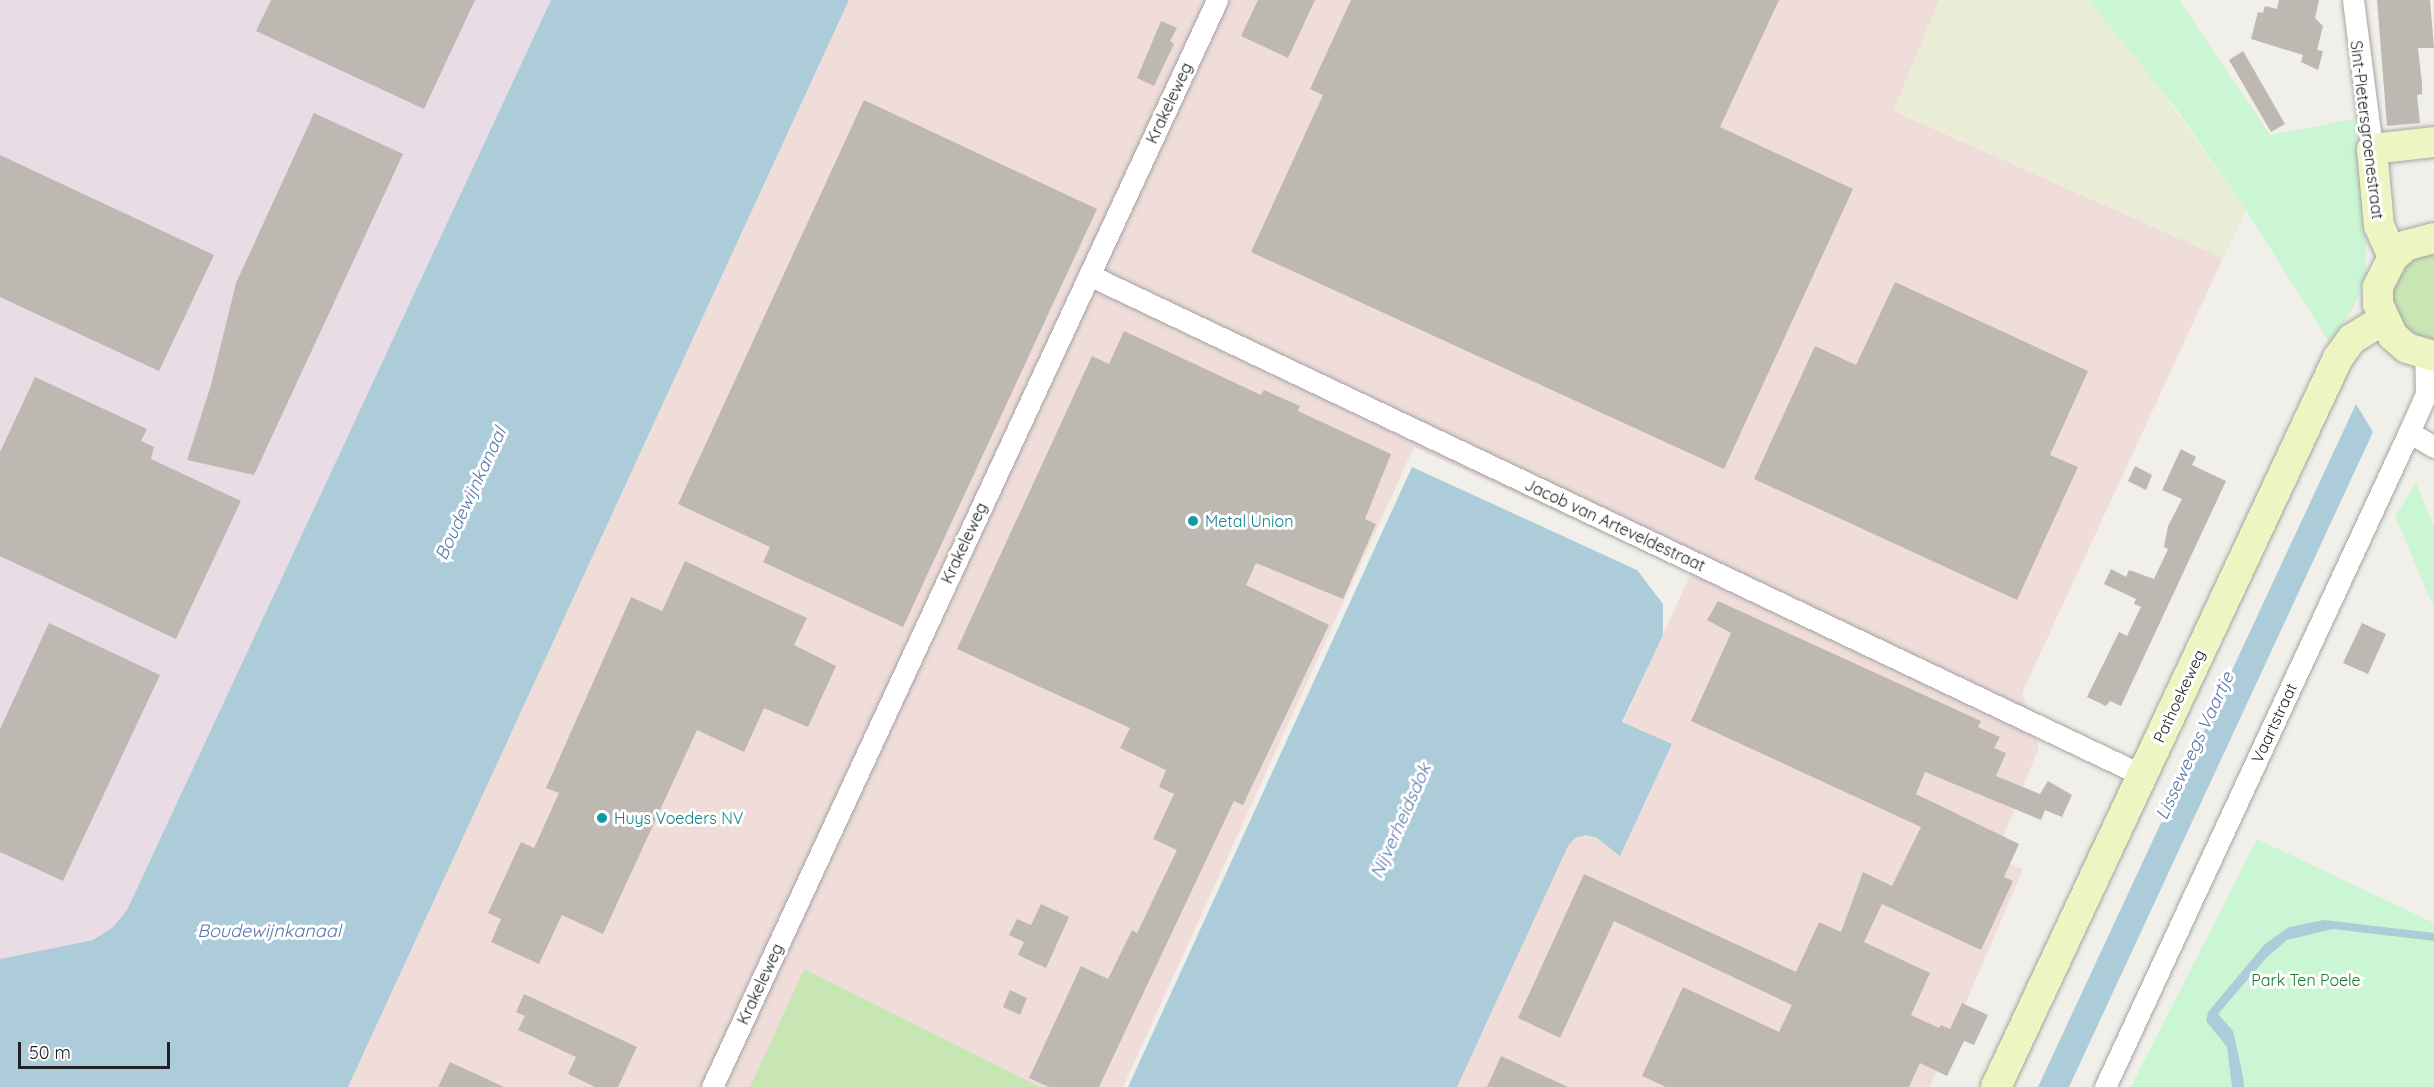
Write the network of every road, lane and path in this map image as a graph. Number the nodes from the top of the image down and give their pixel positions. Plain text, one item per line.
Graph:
1 (1217, 0) edge
2 (2353, 0) edge
3 (2434, 142) edge
4 (2372, 149) junction
5 (2434, 238) edge
6 (2393, 257) junction
7 (1089, 274) junction
8 (2382, 320) junction
9 (2430, 356) edge
10 (2409, 432) junction
11 (2434, 447) edge
12 (2142, 775) junction
13 (712, 1087) edge
14 (1996, 1087) edge
15 (2105, 1087) edge

1 - 7 street, Krakeleweg
2 - 4 street, Sint-Pietersgroenestraat
3 - 4 main road
4 - 6 main road, Sint-Pietersgroenestraat
5 - 6 main road
6 - 8 main road
7 - 12 street, Jacob van Arteveldestraat
7 - 13 street, Krakeleweg
8 - 9 main road
8 - 12 main road, Pathoekeweg
9 - 10 street, Vaartstraat
10 - 11 street
10 - 15 street, Vaartstraat
12 - 14 main road, Pathoekeweg

